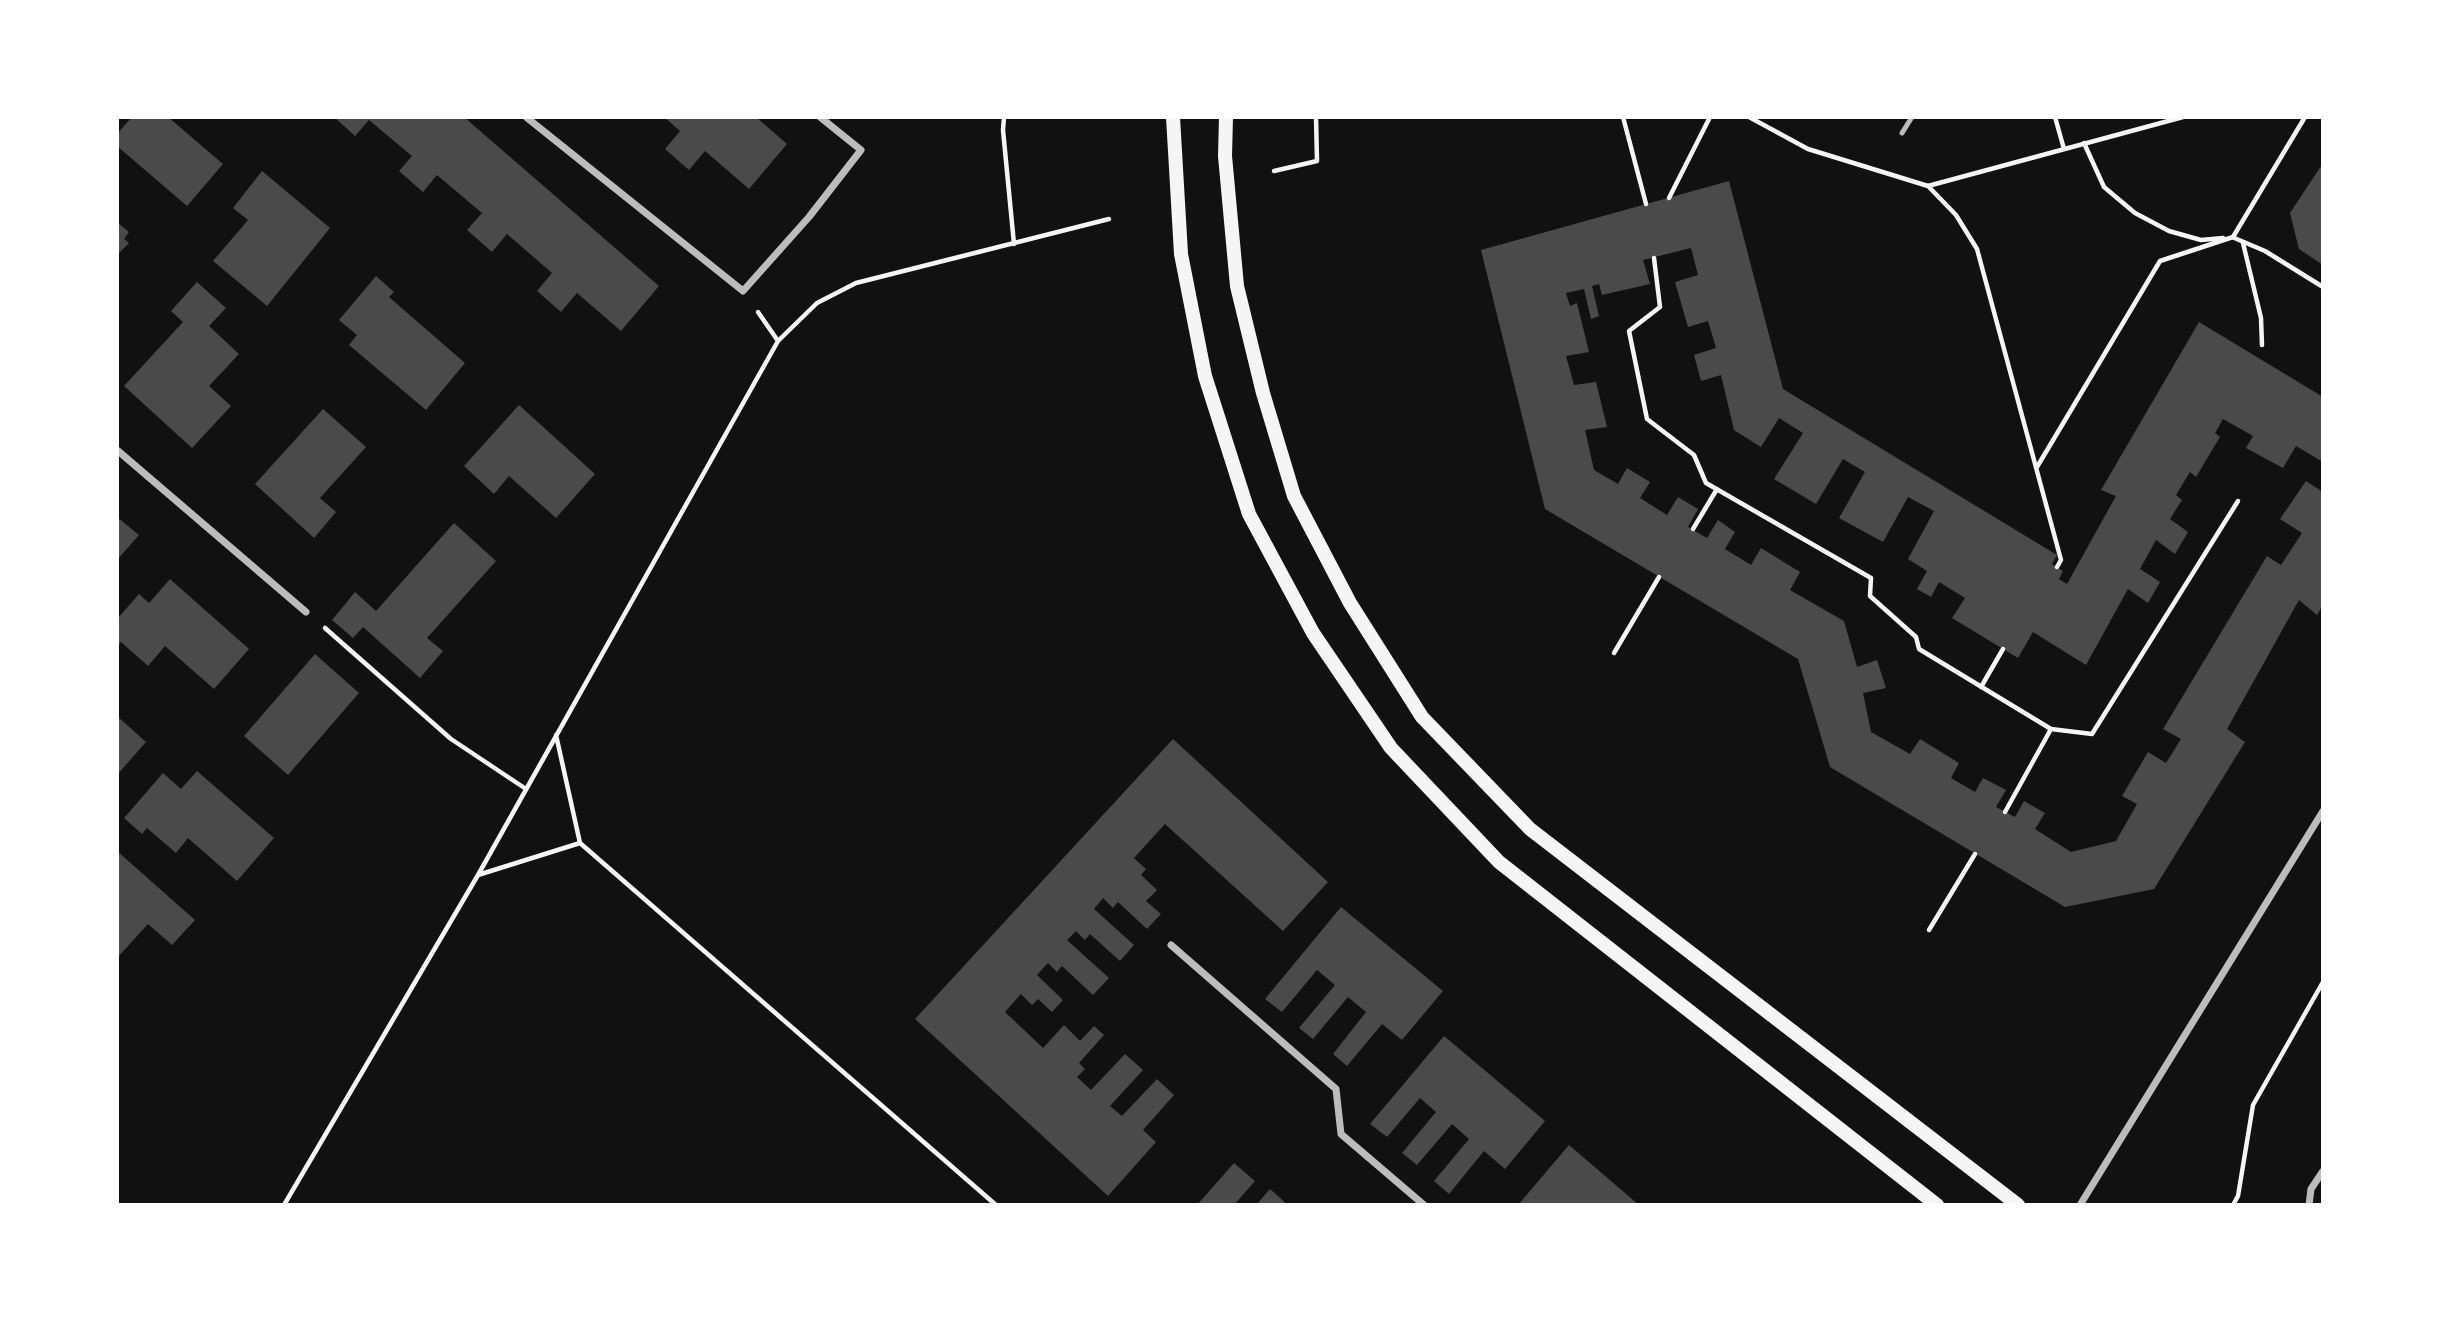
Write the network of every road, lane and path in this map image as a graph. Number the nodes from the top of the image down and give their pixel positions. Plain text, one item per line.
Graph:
1 (526, 117) edge
2 (820, 117) edge
3 (1004, 117) edge
4 (1173, 117) edge
5 (1226, 117) edge
6 (1316, 117) edge
7 (1623, 117) edge
8 (1710, 117) edge
9 (1749, 117) edge
10 (1912, 117) edge
11 (2055, 117) edge
12 (2183, 117) edge
13 (2305, 117) edge
14 (1902, 133) dead end
15 (2084, 143) junction
16 (2064, 149) junction
17 (1274, 171) dead end
18 (1928, 186) junction
19 (1669, 198) dead end
20 (1646, 204) dead end
21 (1109, 219) dead end
22 (2232, 237) junction
23 (2243, 243) junction
24 (1014, 244) junction
25 (1654, 258) dead end
26 (2323, 287) edge
27 (743, 291) junction
28 (778, 341) junction
29 (2262, 345) dead end
30 (117, 450) edge
31 (2037, 467) junction
32 (1717, 489) junction
33 (2238, 501) dead end
34 (1693, 529) dead end
35 (2057, 567) dead end
36 (1659, 577) dead end
37 (306, 612) joint
38 (2003, 649) dead end
39 (1614, 653) dead end
40 (1981, 687) junction
41 (2051, 729) junction
42 (556, 734) junction
43 (526, 789) junction
44 (2323, 811) edge
45 (2005, 812) dead end
46 (580, 843) junction
47 (1975, 854) dead end
48 (478, 875) junction
49 (1929, 930) dead end
50 (1171, 945) dead end
51 (2323, 982) edge
52 (2323, 1171) edge
53 (284, 1205) edge
54 (996, 1205) edge
55 (1424, 1205) edge
56 (1937, 1205) edge
57 (2018, 1205) edge
58 (2080, 1205) edge
59 (2233, 1205) edge
60 (2308, 1205) edge

1 - 27 street
2 - 27 street
3 - 24 path
4 - 56 main road
5 - 57 main road
6 - 17 path
7 - 20 path
8 - 19 path
9 - 18 path
10 - 14 lane
11 - 16 path
12 - 15 path
13 - 22 path
15 - 16 path
15 - 22 path
16 - 18 path
18 - 31 path
21 - 24 path
22 - 23 path
22 - 31 path
23 - 26 path
23 - 29 path
24 - 28 path
25 - 32 path
27 - 28 path
28 - 42 path
30 - 37 street
31 - 35 path
32 - 34 path
32 - 40 path
33 - 41 path
36 - 39 path
37 - 43 path
38 - 40 path
40 - 41 path
41 - 45 path
42 - 43 path
42 - 46 path
43 - 48 path
44 - 58 street
46 - 48 path
46 - 54 path
47 - 49 path
48 - 53 path
50 - 55 street
51 - 59 path
52 - 60 street

